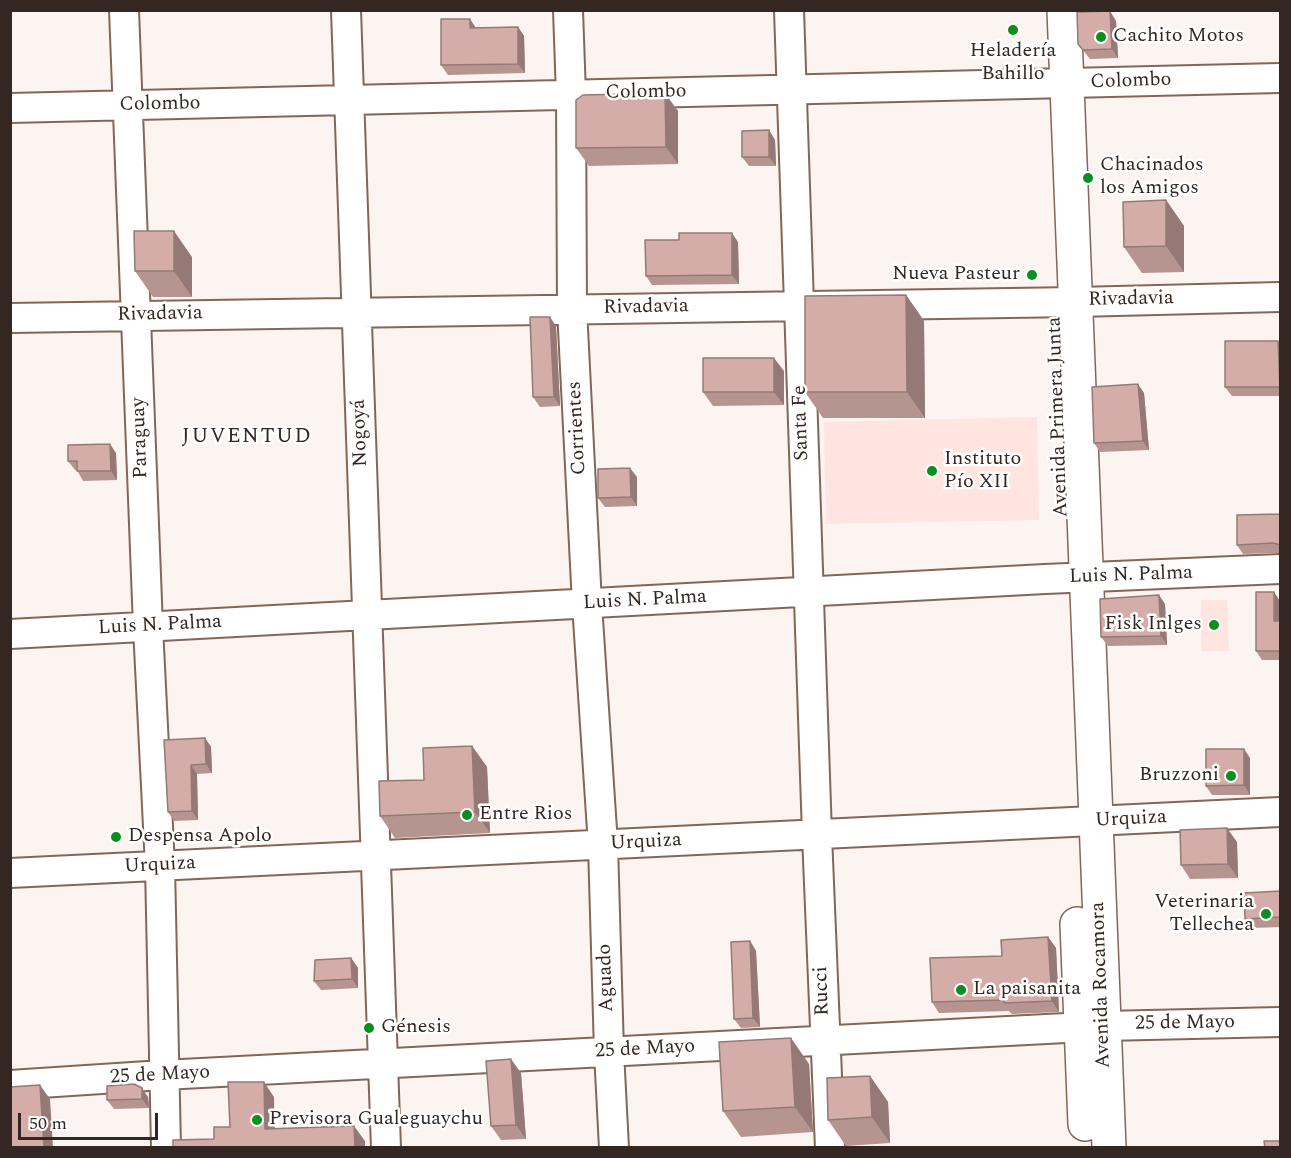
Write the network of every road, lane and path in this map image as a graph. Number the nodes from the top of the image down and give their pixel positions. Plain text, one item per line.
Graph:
1 (124, 10) edge
2 (346, 10) edge
3 (568, 10) edge
4 (789, 10) edge
5 (1044, 10) edge
6 (1064, 10) edge
7 (1281, 78) edge
8 (1057, 84) junction
9 (791, 90) junction
10 (571, 95) junction
11 (349, 100) junction
12 (128, 105) junction
13 (10, 108) edge
14 (1281, 297) edge
15 (1065, 302) junction
16 (798, 306) junction
17 (572, 309) junction
18 (357, 312) junction
19 (136, 316) junction
20 (10, 318) edge
21 (1281, 569) edge
22 (1076, 578) junction
23 (808, 592) junction
24 (587, 604) junction
25 (367, 615) junction
26 (148, 627) junction
27 (10, 634) edge
28 (1281, 812) edge
29 (1085, 823) junction
30 (816, 835) junction
31 (603, 845) junction
32 (376, 856) junction
33 (160, 866) junction
34 (10, 873) edge
35 (1281, 1022) edge
36 (1092, 1026) junction
37 (825, 1040) junction
38 (609, 1052) junction
39 (383, 1063) junction
40 (163, 1075) junction
41 (10, 1085) edge
42 (166, 1148) edge
43 (386, 1148) edge
44 (614, 1148) edge
45 (830, 1148) edge
46 (1087, 1148) edge
47 (1109, 1148) edge

1 - 12 street, Paraguay
2 - 11 street, Nogoyá
3 - 10 street, Corrientes
4 - 9 street, Santa Fe
5 - 8 main road, Avenida Primera Junta
6 - 8 main road, Avenida Primera Junta
7 - 8 street, Colombo
8 - 9 street, Colombo
8 - 15 main road, Avenida Primera Junta
9 - 10 street, Colombo
9 - 16 street, Santa Fe
10 - 11 street, Colombo
10 - 17 street, Corrientes
11 - 12 street, Colombo
11 - 18 street, Nogoyá
12 - 13 street, Colombo
12 - 19 street, Paraguay
14 - 15 street, Rivadavia
15 - 16 street, Rivadavia
15 - 22 main road, Avenida Primera Junta
16 - 17 street, Rivadavia
16 - 23 street, Santa Fe
17 - 18 street, Rivadavia
17 - 24 street, Corrientes
18 - 19 street, Rivadavia
18 - 25 street, Nogoyá
19 - 20 street, Rivadavia
19 - 26 street, Paraguay
21 - 22 street, Luis N. Palma
22 - 23 street, Luis N. Palma
22 - 29 main road, Avenida Primera Junta
23 - 24 street, Luis N. Palma
23 - 30 street, Santa Fe
24 - 25 street, Luis N. Palma
24 - 31 street, Corrientes
25 - 26 street, Luis N. Palma
25 - 32 street, Nogoyá
26 - 27 street, Luis N. Palma
26 - 33 street, Paraguay
28 - 29 street, Urquiza
29 - 30 street, Urquiza
29 - 36 main road, Avenida Rocamora
30 - 31 street, Urquiza
30 - 37 street, Rucci
31 - 32 street, Urquiza
31 - 38 street, Aguado
32 - 33 street, Urquiza
32 - 39 street, Nogoyá
33 - 34 street, Urquiza
33 - 40 street, Paraguay
35 - 36 street, 25 de Mayo
36 - 37 street, 25 de Mayo
36 - 46 main road, Avenida Rocamora
36 - 47 main road, Avenida Rocamora
37 - 38 street, 25 de Mayo
37 - 45 street, Rucci
38 - 39 street, 25 de Mayo
38 - 44 street, Aguado
39 - 40 street, 25 de Mayo
39 - 43 street, Nogoyá
40 - 41 street, 25 de Mayo
40 - 42 street, Paraguay

